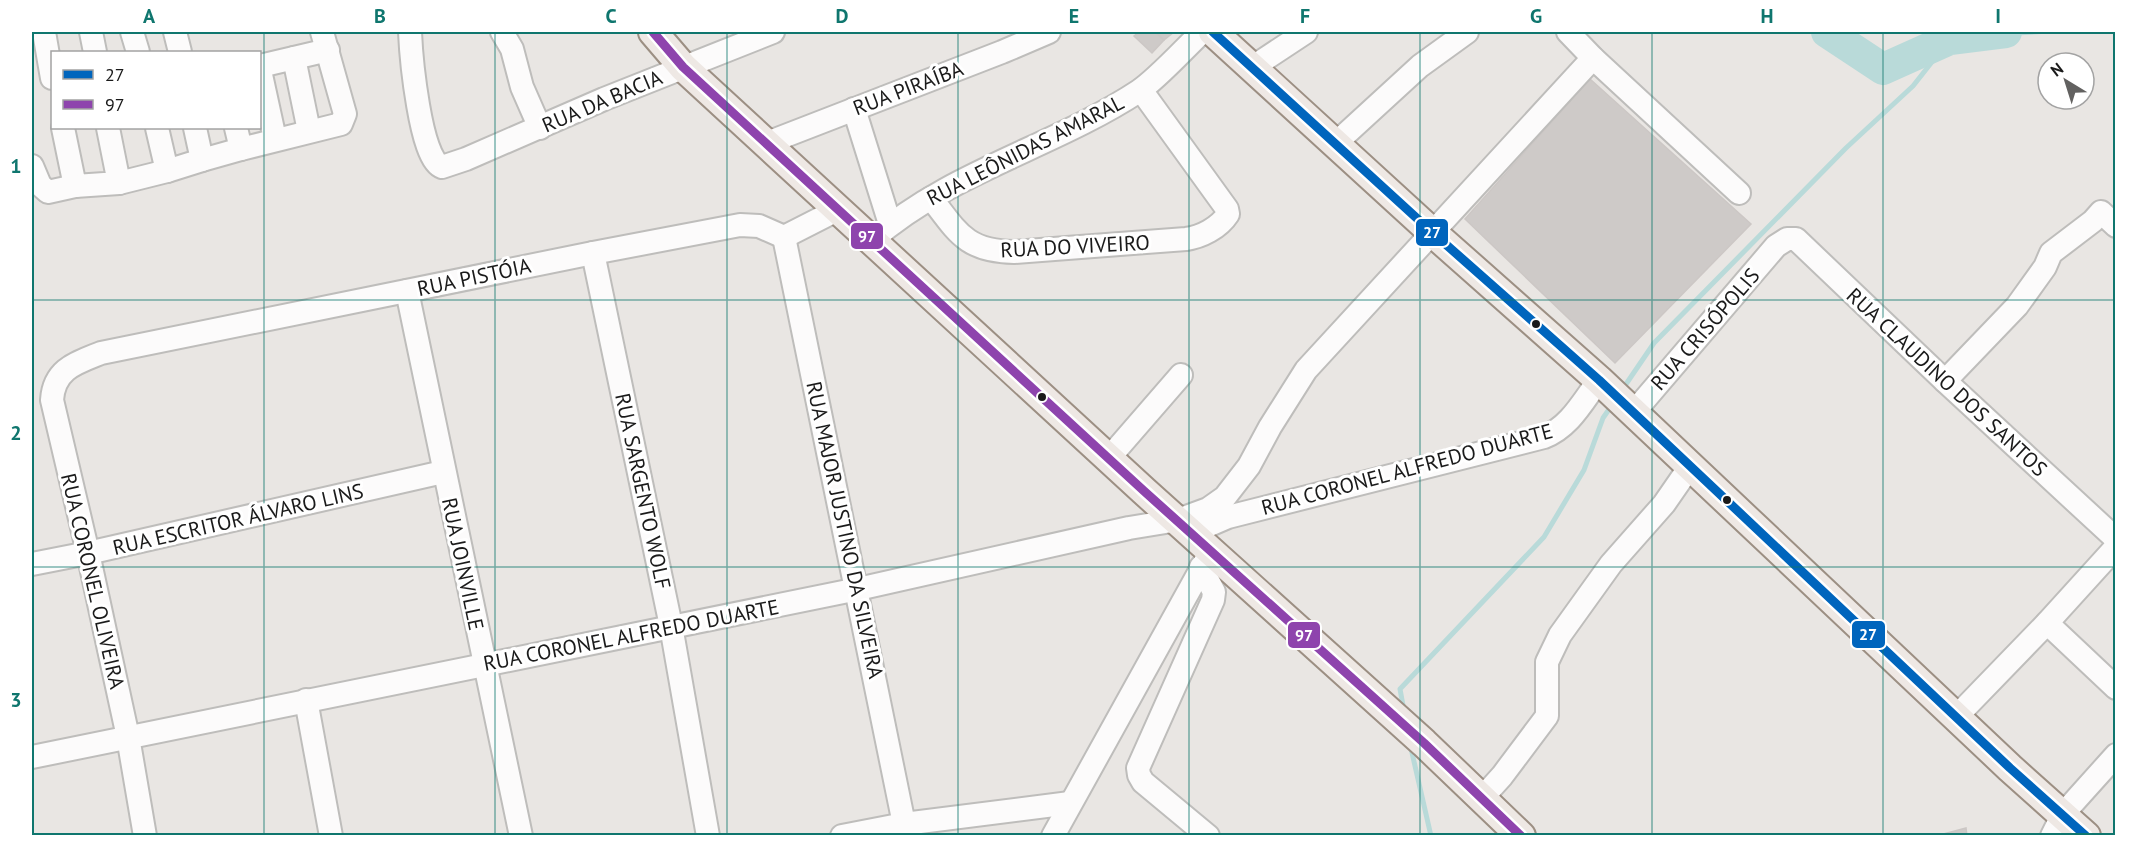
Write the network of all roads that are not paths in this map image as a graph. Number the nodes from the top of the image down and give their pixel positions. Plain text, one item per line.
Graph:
1 (44, 32) edge
2 (91, 32) edge
3 (132, 32) edge
4 (175, 32) edge
5 (410, 32) edge
6 (502, 32) edge
7 (653, 32) edge
8 (773, 32) edge
9 (1048, 32) edge
10 (1202, 32) edge
11 (1213, 32) edge
12 (1306, 32) edge
13 (1467, 32) edge
14 (1568, 32) edge
15 (326, 41) edge
16 (95, 51) edge
17 (138, 51) edge
18 (180, 51) edge
19 (294, 58) junction
20 (1593, 58) junction
21 (683, 67) junction
22 (1253, 67) junction
23 (261, 68) edge
24 (44, 69) edge
25 (261, 73) edge
26 (1141, 90) junction
27 (854, 109) junction
28 (540, 128) junction
29 (63, 129) edge
30 (108, 129) edge
31 (156, 129) edge
32 (195, 129) edge
33 (309, 131) junction
34 (238, 138) edge
35 (275, 140) junction
36 (768, 143) junction
37 (1336, 143) junction
38 (202, 160) junction
39 (32, 166) edge
40 (167, 171) junction
41 (119, 183) junction
42 (75, 186) junction
43 (1739, 193) dead end
44 (931, 198) junction
45 (839, 209) junction
46 (2115, 226) edge
47 (881, 232) junction
48 (1433, 233) junction
49 (784, 237) junction
50 (1776, 246) joint
51 (593, 253) junction
52 (407, 291) junction
53 (101, 353) joint
54 (1181, 375) dead end
55 (1945, 381) junction
56 (1603, 384) junction
57 (1633, 411) junction
58 (1109, 458) junction
59 (1690, 465) junction
60 (443, 472) junction
61 (1226, 507) junction
62 (2115, 539) edge
63 (1195, 543) junction
64 (2115, 547) edge
65 (88, 553) junction
66 (32, 564) edge
67 (858, 589) junction
68 (2047, 624) junction
69 (671, 626) junction
70 (485, 664) junction
71 (2115, 688) edge
72 (306, 700) junction
73 (1957, 716) junction
74 (128, 737) junction
75 (2115, 755) edge
76 (32, 757) edge
77 (1482, 798) junction
78 (1071, 803) junction
79 (904, 824) junction
80 (2057, 825) edge
81 (145, 836) edge
82 (331, 836) edge
83 (521, 836) edge
84 (708, 836) edge
85 (842, 836) edge
86 (1053, 836) edge
87 (1208, 836) edge
88 (1521, 836) edge
89 (2086, 836) edge

1 - 24 street
2 - 16 street
3 - 17 street
4 - 18 street
5 - 28 street, RUA DA BACIA
6 - 28 street
7 - 21 main road
8 - 21 street, RUA DA BACIA
9 - 27 street, RUA PIRAÍBA
10 - 26 street, RUA LEÔNIDAS AMARAL
11 - 22 main road
12 - 22 street
13 - 37 street
14 - 20 street
15 - 19 street
15 - 33 street
19 - 23 street
19 - 33 street
20 - 43 street
20 - 48 street
21 - 28 street, RUA DA BACIA
21 - 36 main road
22 - 37 main road
25 - 35 street
26 - 44 street, RUA LEÔNIDAS AMARAL
26 - 44 street, RUA DO VIVEIRO
27 - 36 street, RUA PIRAÍBA
27 - 47 street
29 - 42 street
30 - 41 street
31 - 40 street
32 - 38 street
33 - 35 street
34 - 35 street
34 - 38 street
36 - 45 main road
37 - 48 main road
38 - 40 street
39 - 42 street
40 - 41 street
41 - 42 street
44 - 47 street, RUA LEÔNIDAS AMARAL
45 - 47 main road
45 - 49 street
46 - 55 street
47 - 58 main road
48 - 56 main road
48 - 61 street
49 - 51 street, RUA PISTÓIA
49 - 67 street, RUA MAJOR JUSTINO DA SILVEIRA
50 - 55 street, RUA CLAUDINO DOS SANTOS
50 - 57 street, RUA CRISÓPOLIS
51 - 52 street, RUA PISTÓIA
51 - 69 street, RUA SARGENTO WOLF
52 - 53 street, RUA PISTÓIA
52 - 60 street, RUA JOINVILLE
53 - 65 street, RUA CORONEL OLIVEIRA
54 - 58 street
55 - 62 street, RUA CLAUDINO DOS SANTOS
56 - 57 main road
56 - 61 street, RUA CORONEL ALFREDO DUARTE
57 - 59 main road
58 - 63 main road
59 - 73 main road
59 - 77 street
60 - 65 street, RUA ESCRITOR ÁLVARO LINS
60 - 70 street, RUA JOINVILLE
61 - 63 street, RUA CORONEL ALFREDO DUARTE
63 - 67 street, RUA CORONEL ALFREDO DUARTE
63 - 77 main road
63 - 78 street
63 - 87 street
64 - 68 street
65 - 66 street, RUA ESCRITOR ÁLVARO LINS
65 - 74 street, RUA CORONEL OLIVEIRA
67 - 69 street, RUA CORONEL ALFREDO DUARTE
67 - 79 street, RUA MAJOR JUSTINO DA SILVEIRA
68 - 71 street
68 - 73 street
69 - 70 street, RUA CORONEL ALFREDO DUARTE
69 - 84 street, RUA SARGENTO WOLF
70 - 72 street, RUA CORONEL ALFREDO DUARTE
70 - 83 street, RUA JOINVILLE
72 - 74 street, RUA CORONEL ALFREDO DUARTE
72 - 82 street
73 - 80 main road
74 - 76 street, RUA CORONEL ALFREDO DUARTE
74 - 81 street, RUA CORONEL OLIVEIRA
75 - 80 street
77 - 88 main road
78 - 79 street
78 - 86 street
79 - 85 street
80 - 89 main road

